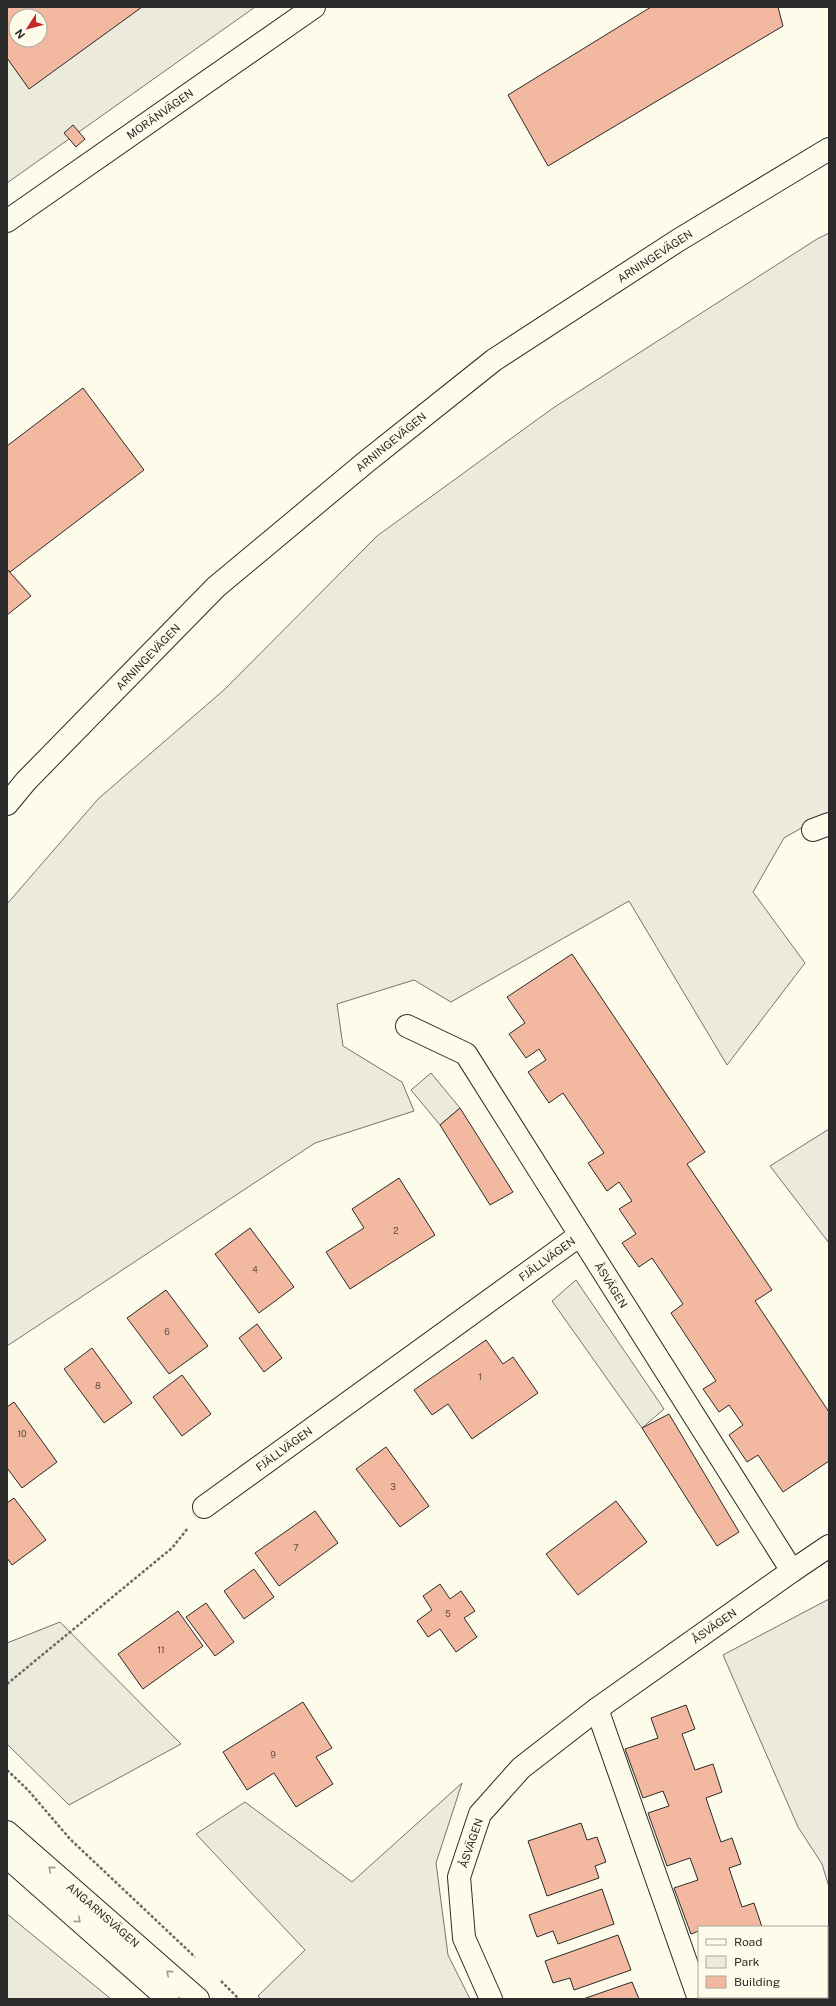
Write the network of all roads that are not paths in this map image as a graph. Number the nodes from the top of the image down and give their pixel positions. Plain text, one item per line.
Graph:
1 (314, 7) edge
2 (829, 149) edge
3 (7, 221) edge
4 (7, 804) edge
5 (406, 1026) dead end
6 (580, 1235) junction
7 (204, 1507) road end
8 (829, 1546) edge
9 (792, 1571) junction
10 (597, 1709) junction
11 (7, 1832) edge
12 (7, 1857) edge
13 (698, 1996) edge
14 (168, 1999) edge
15 (198, 1999) edge
16 (491, 1999) edge

1 - 3 street, MORÄNVÄGEN
2 - 4 street, ARNINGEVÄGEN
5 - 6 street, ÅSVÄGEN
6 - 7 street, FJÄLLVÄGEN
6 - 9 street, ÅSVÄGEN
8 - 9 street, ÅSVÄGEN
9 - 10 street, ÅSVÄGEN
10 - 13 street
10 - 16 street, ÅSVÄGEN
15 -> 11 street, ANGARNSVÄGEN
12 -> 14 street, ANGARNSVÄGEN

